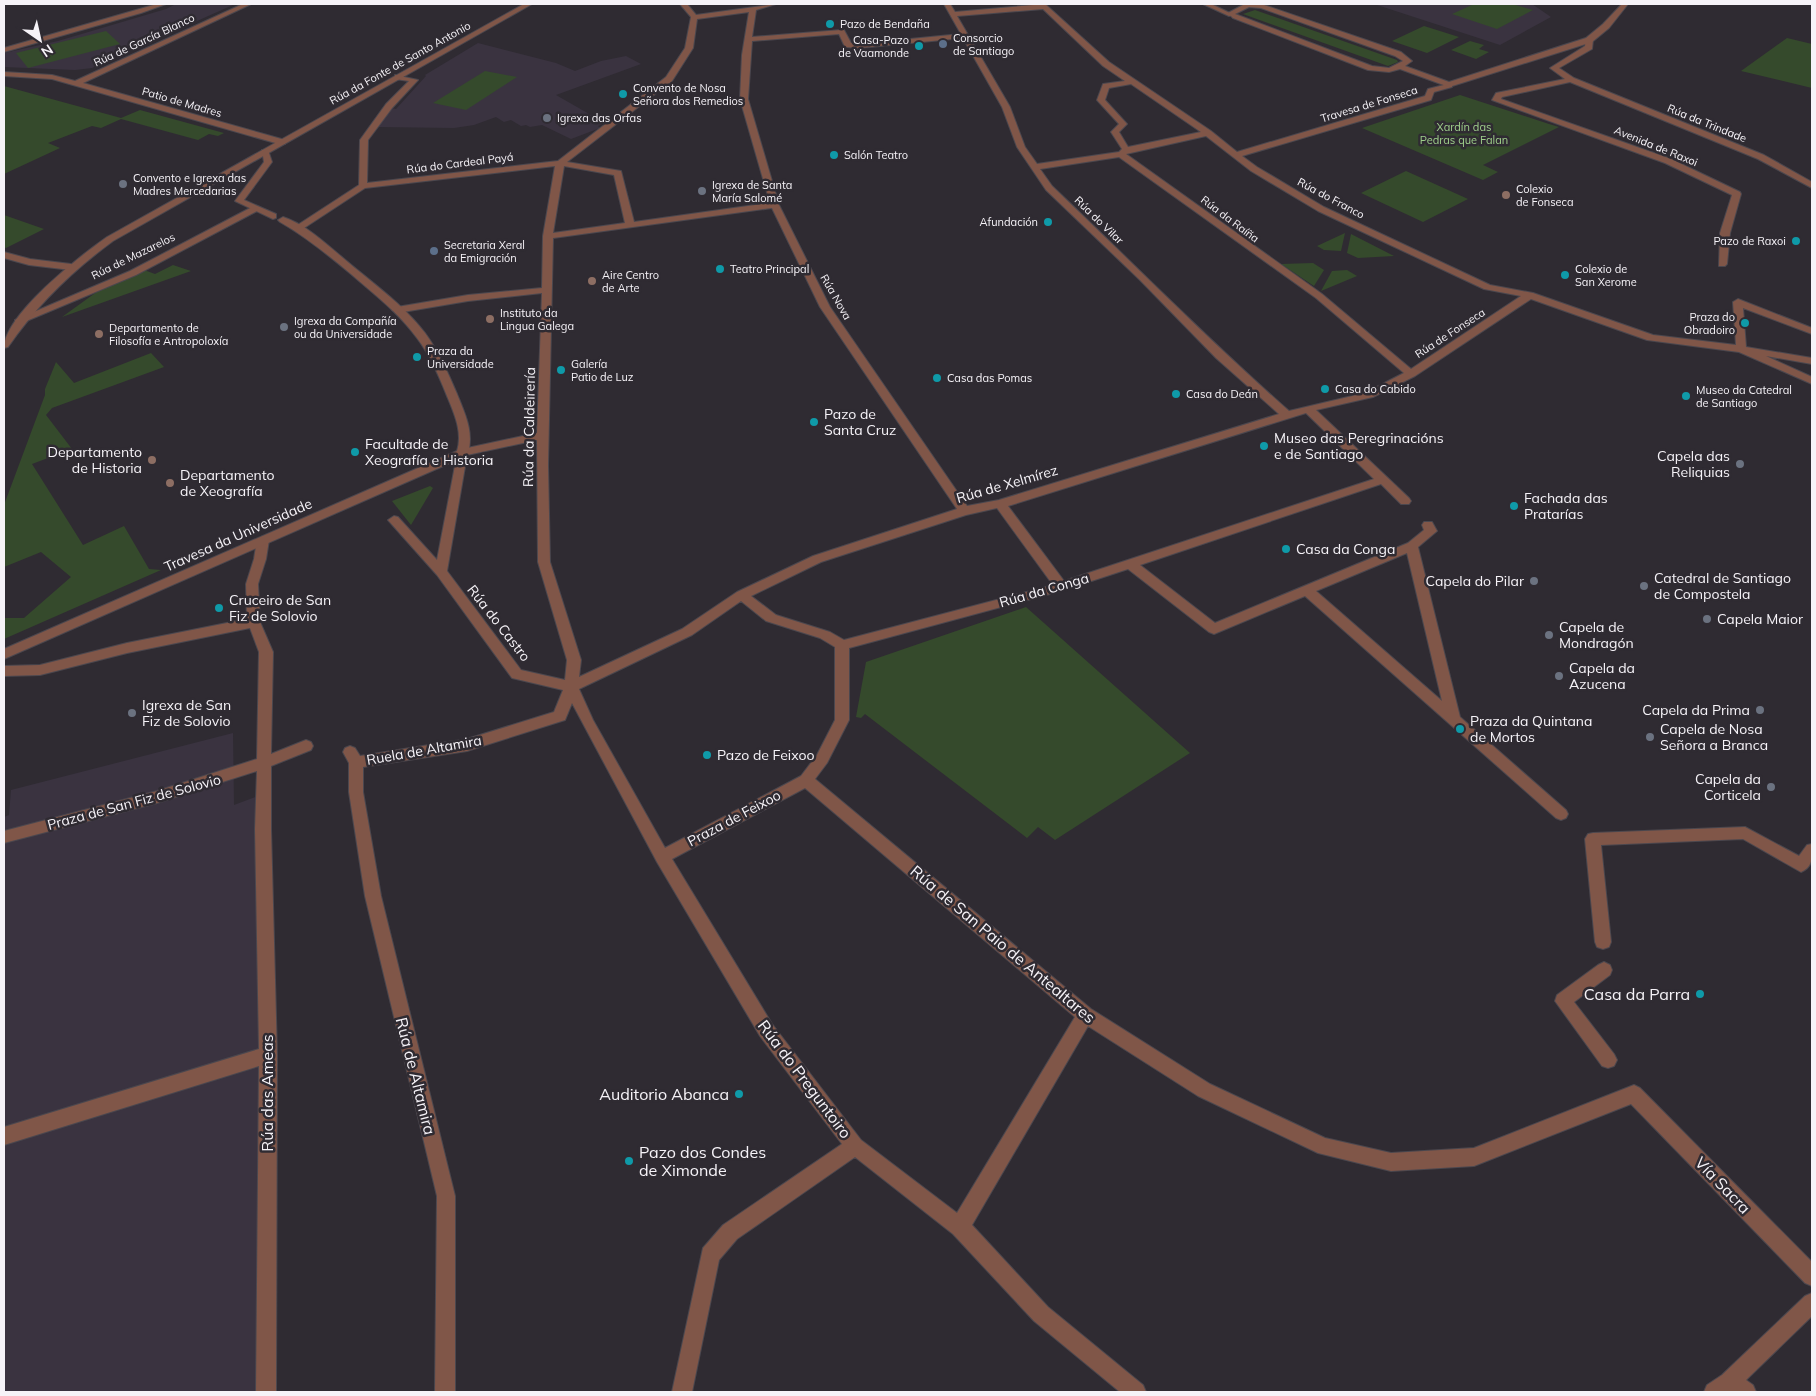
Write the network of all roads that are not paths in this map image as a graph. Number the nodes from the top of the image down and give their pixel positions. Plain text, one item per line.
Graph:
1 (163, 4) edge
2 (248, 4) edge
3 (529, 4) edge
4 (683, 4) edge
5 (773, 4) edge
6 (947, 4) edge
7 (1206, 4) edge
8 (1255, 4) edge
9 (1625, 4) edge
10 (1043, 5) edge
11 (753, 9) junction
12 (952, 14) junction
13 (1231, 15) junction
14 (694, 17) junction
15 (966, 36) junction
16 (748, 39) junction
17 (1589, 40) junction
18 (4, 50) edge
19 (1400, 67) junction
20 (4, 74) edge
21 (398, 77) junction
22 (1571, 80) junction
23 (1131, 82) junction
24 (76, 84) junction
25 (1449, 85) junction
26 (1208, 133) junction
27 (282, 142) junction
28 (265, 152) junction
29 (1124, 152) junction
30 (1236, 156) junction
31 (560, 163) junction
32 (1034, 167) junction
33 (1812, 185) edge
34 (363, 186) junction
35 (776, 205) junction
36 (254, 209) junction
37 (273, 216) dead end
38 (283, 220) dead end
39 (630, 225) junction
40 (298, 228) junction
41 (548, 236) junction
42 (4, 255) edge
43 (1722, 264) dead end
44 (71, 267) junction
45 (546, 290) junction
46 (1530, 295) junction
47 (397, 310) junction
48 (20, 320) junction
49 (1812, 331) edge
50 (4, 345) edge
51 (1741, 349) junction
52 (1812, 361) edge
53 (1411, 374) junction
54 (1812, 381) edge
55 (1308, 409) junction
56 (1286, 415) junction
57 (542, 435) junction
58 (462, 453) junction
59 (1382, 480) junction
60 (1404, 502) dead end
61 (1000, 504) junction
62 (964, 511) junction
63 (394, 520) dead end
64 (1428, 525) dead end
65 (263, 540) junction
66 (1412, 546) junction
67 (1129, 563) junction
68 (441, 572) junction
69 (1061, 587) junction
70 (1307, 590) junction
71 (741, 595) junction
72 (254, 622) junction
73 (842, 645) junction
74 (4, 654) edge
75 (4, 671) edge
76 (571, 687) junction
77 (1454, 721) junction
78 (306, 746) dead end
79 (353, 757) joint
80 (264, 764) junction
81 (806, 780) junction
82 (1561, 814) dead end
83 (4, 837) edge
84 (1812, 850) edge
85 (662, 857) junction
86 (1603, 942) dead end
87 (1604, 970) dead end
88 (1085, 1015) junction
89 (268, 1055) junction
90 (1607, 1065) dead end
91 (1634, 1094) joint
92 (4, 1136) edge
93 (855, 1146) junction
94 (960, 1227) junction
95 (1812, 1276) edge
96 (1812, 1303) edge
97 (1730, 1389) edge
98 (266, 1392) edge
99 (445, 1392) edge
100 (682, 1392) edge
101 (1136, 1392) edge

1 - 18 street
2 - 24 street, Rúa de García Blanco
3 - 21 street, Rúa da Fonte de Santo Antonio
4 - 14 street
5 - 11 street
6 - 12 street, Rúa do Vilar
7 - 13 street
8 - 13 street
8 - 19 street
9 - 17 street
10 - 12 street
10 - 23 street, Rúa do Franco
11 - 14 street
11 - 16 street, Rúa Nova
12 - 15 street, Rúa do Vilar
13 - 19 street
14 - 31 street
15 - 16 street
15 - 32 street, Rúa do Vilar
16 - 35 street, Rúa Nova
17 - 22 street
17 - 25 street, Travesa de Fonseca
19 - 25 street
20 - 24 street, Patio de Madres
21 - 27 street, Rúa da Fonte de Santo Antonio
21 - 34 street
22 - 33 street, Rúa da Trindade
22 - 43 street, Avenida de Raxoi
23 - 26 street, Rúa do Franco
23 - 29 street, Rúa da Raíña
24 - 27 street, Patio de Madres
25 - 30 street, Travesa de Fonseca
26 - 29 street
26 - 30 street, Rúa do Franco
27 - 28 street, Rúa da Fonte de Santo Antonio
28 - 36 street
28 - 44 street, Rúa da Fonte de Santo Antonio
29 - 32 street
29 - 53 street, Rúa da Raíña
30 - 46 street, Rúa do Franco
31 - 34 street, Rúa do Cardeal Payá
31 - 39 street
31 - 41 street, Rúa da Caldeirería
32 - 56 street, Rúa do Vilar
34 - 40 street
35 - 39 street
35 - 62 street, Rúa Nova
36 - 37 street
36 - 48 street, Rúa de Mazarelos
38 - 40 street
39 - 41 street
40 - 47 street
41 - 45 street, Rúa da Caldeirería
42 - 44 street
44 - 48 street, Rúa da Fonte de Santo Antonio
45 - 47 street
45 - 57 street, Rúa da Caldeirería
46 - 51 street, Rúa do Franco
46 - 53 street, Rúa de Fonseca
47 - 58 street
48 - 50 street, Rúa da Fonte de Santo Antonio
49 - 51 street
51 - 52 street
51 - 54 street
53 - 55 street, Rúa de Fonseca
55 - 56 street, Rúa de Xelmírez
55 - 59 street
56 - 61 street, Rúa de Xelmírez
57 - 58 street, Travesa da Universidade
57 - 76 street, Rúa da Caldeirería
58 - 65 street, Travesa da Universidade
58 - 68 street
59 - 60 street
59 - 67 street, Rúa da Conga
61 - 62 street, Rúa de Xelmírez
61 - 69 street
62 - 71 street, Rúa de Xelmírez
63 - 68 street, Rúa do Castro
64 - 66 street
65 - 72 street
65 - 74 street, Travesa da Universidade
66 - 70 street
66 - 77 street
67 - 69 street, Rúa da Conga
67 - 70 street
68 - 76 street, Rúa do Castro
69 - 73 street, Rúa da Conga
70 - 77 street
71 - 73 street
71 - 76 street, Rúa de Xelmírez
72 - 75 street
72 - 80 street
73 - 81 street
76 - 79 street, Ruela de Altamira
76 - 85 street, Rúa do Preguntoiro
77 - 82 street
78 - 80 street, Praza de San Fiz de Solovio
79 - 99 street, Rúa de Altamira
80 - 83 street, Praza de San Fiz de Solovio
80 - 89 street, Rúa das Ameas
81 - 85 street, Praza de Feixoo
81 - 88 street, Rúa de San Paio de Antealtares
84 - 86 street
85 - 93 street, Rúa do Preguntoiro
87 - 90 street
88 - 91 street, Rúa de San Paio de Antealtares
88 - 94 street
89 - 92 street
89 - 98 street, Rúa das Ameas
91 - 95 street, Vía Sacra
93 - 94 street, Rúa do Preguntoiro
93 - 100 street
94 - 101 street, Rúa do Preguntoiro
96 - 97 street

